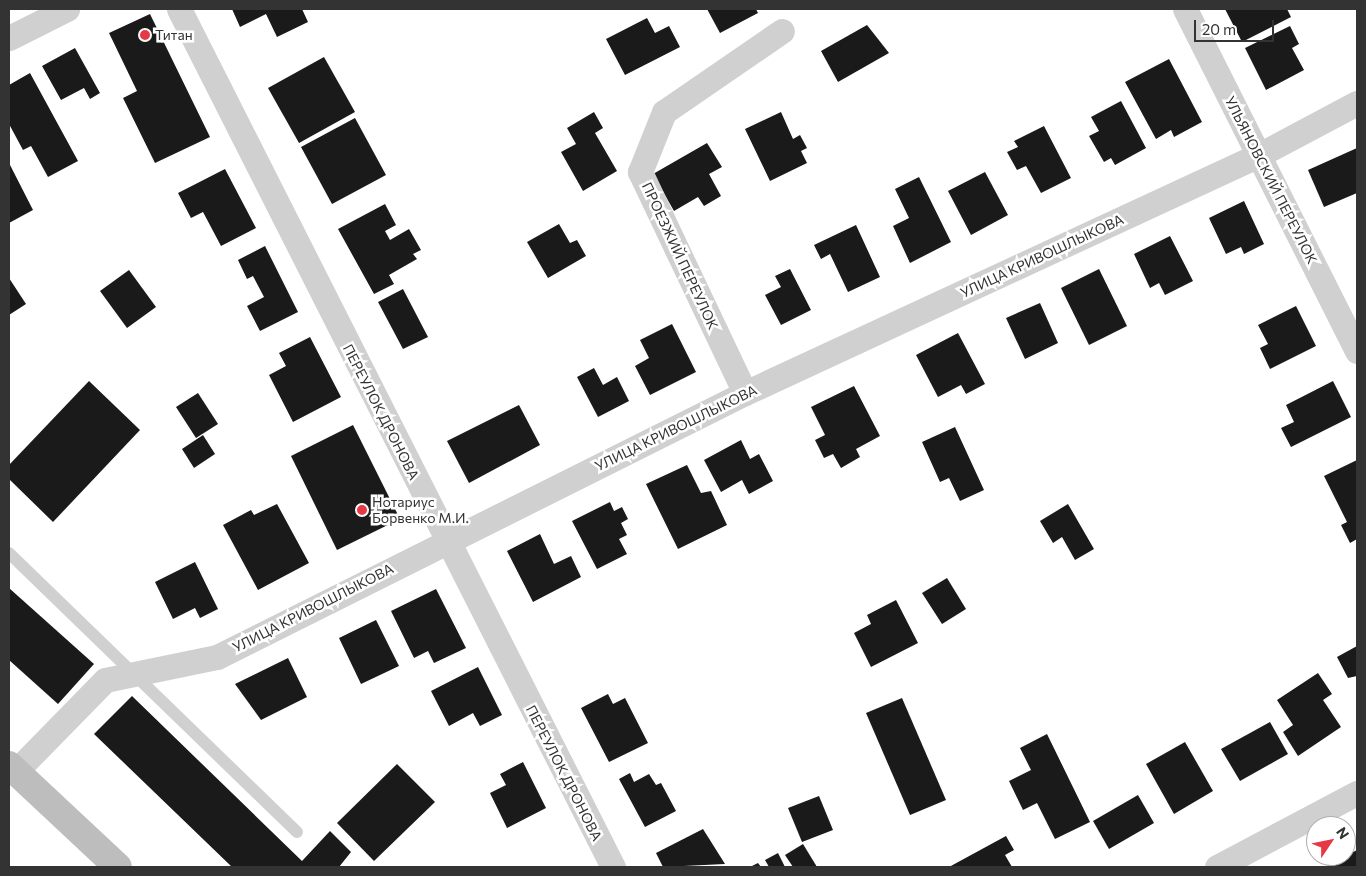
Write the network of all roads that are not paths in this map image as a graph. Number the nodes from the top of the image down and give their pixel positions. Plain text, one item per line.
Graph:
1 (67, 9) edge
2 (179, 9) edge
3 (1185, 9) edge
4 (782, 31) dead end
5 (9, 38) edge
6 (1357, 102) edge
7 (1259, 156) junction
8 (1357, 351) edge
9 (745, 393) junction
10 (447, 542) junction
11 (9, 553) edge
12 (136, 674) junction
13 (12, 768) edge
14 (1357, 792) edge
15 (297, 832) dead end
16 (118, 867) edge
17 (612, 867) edge
18 (1217, 867) edge

1 - 5 street
2 - 10 street, ПЕРЕУЛОК ДРОНОВА
3 - 7 street, УЛЬЯНОВСКИЙ ПЕРЕУЛОК
4 - 9 street, ПРОЕЗЖИЙ ПЕРЕУЛОК
6 - 7 street, УЛИЦА КРИВОШЛЫКОВА
7 - 8 street, УЛЬЯНОВСКИЙ ПЕРЕУЛОК
7 - 9 street, УЛИЦА КРИВОШЛЫКОВА
9 - 10 street, УЛИЦА КРИВОШЛЫКОВА
10 - 12 street, УЛИЦА КРИВОШЛЫКОВА
10 - 17 street, ПЕРЕУЛОК ДРОНОВА
11 - 12 lane
12 - 13 street, УЛИЦА КРИВОШЛЫКОВА
12 - 15 lane
13 - 16 main road
14 - 18 street

